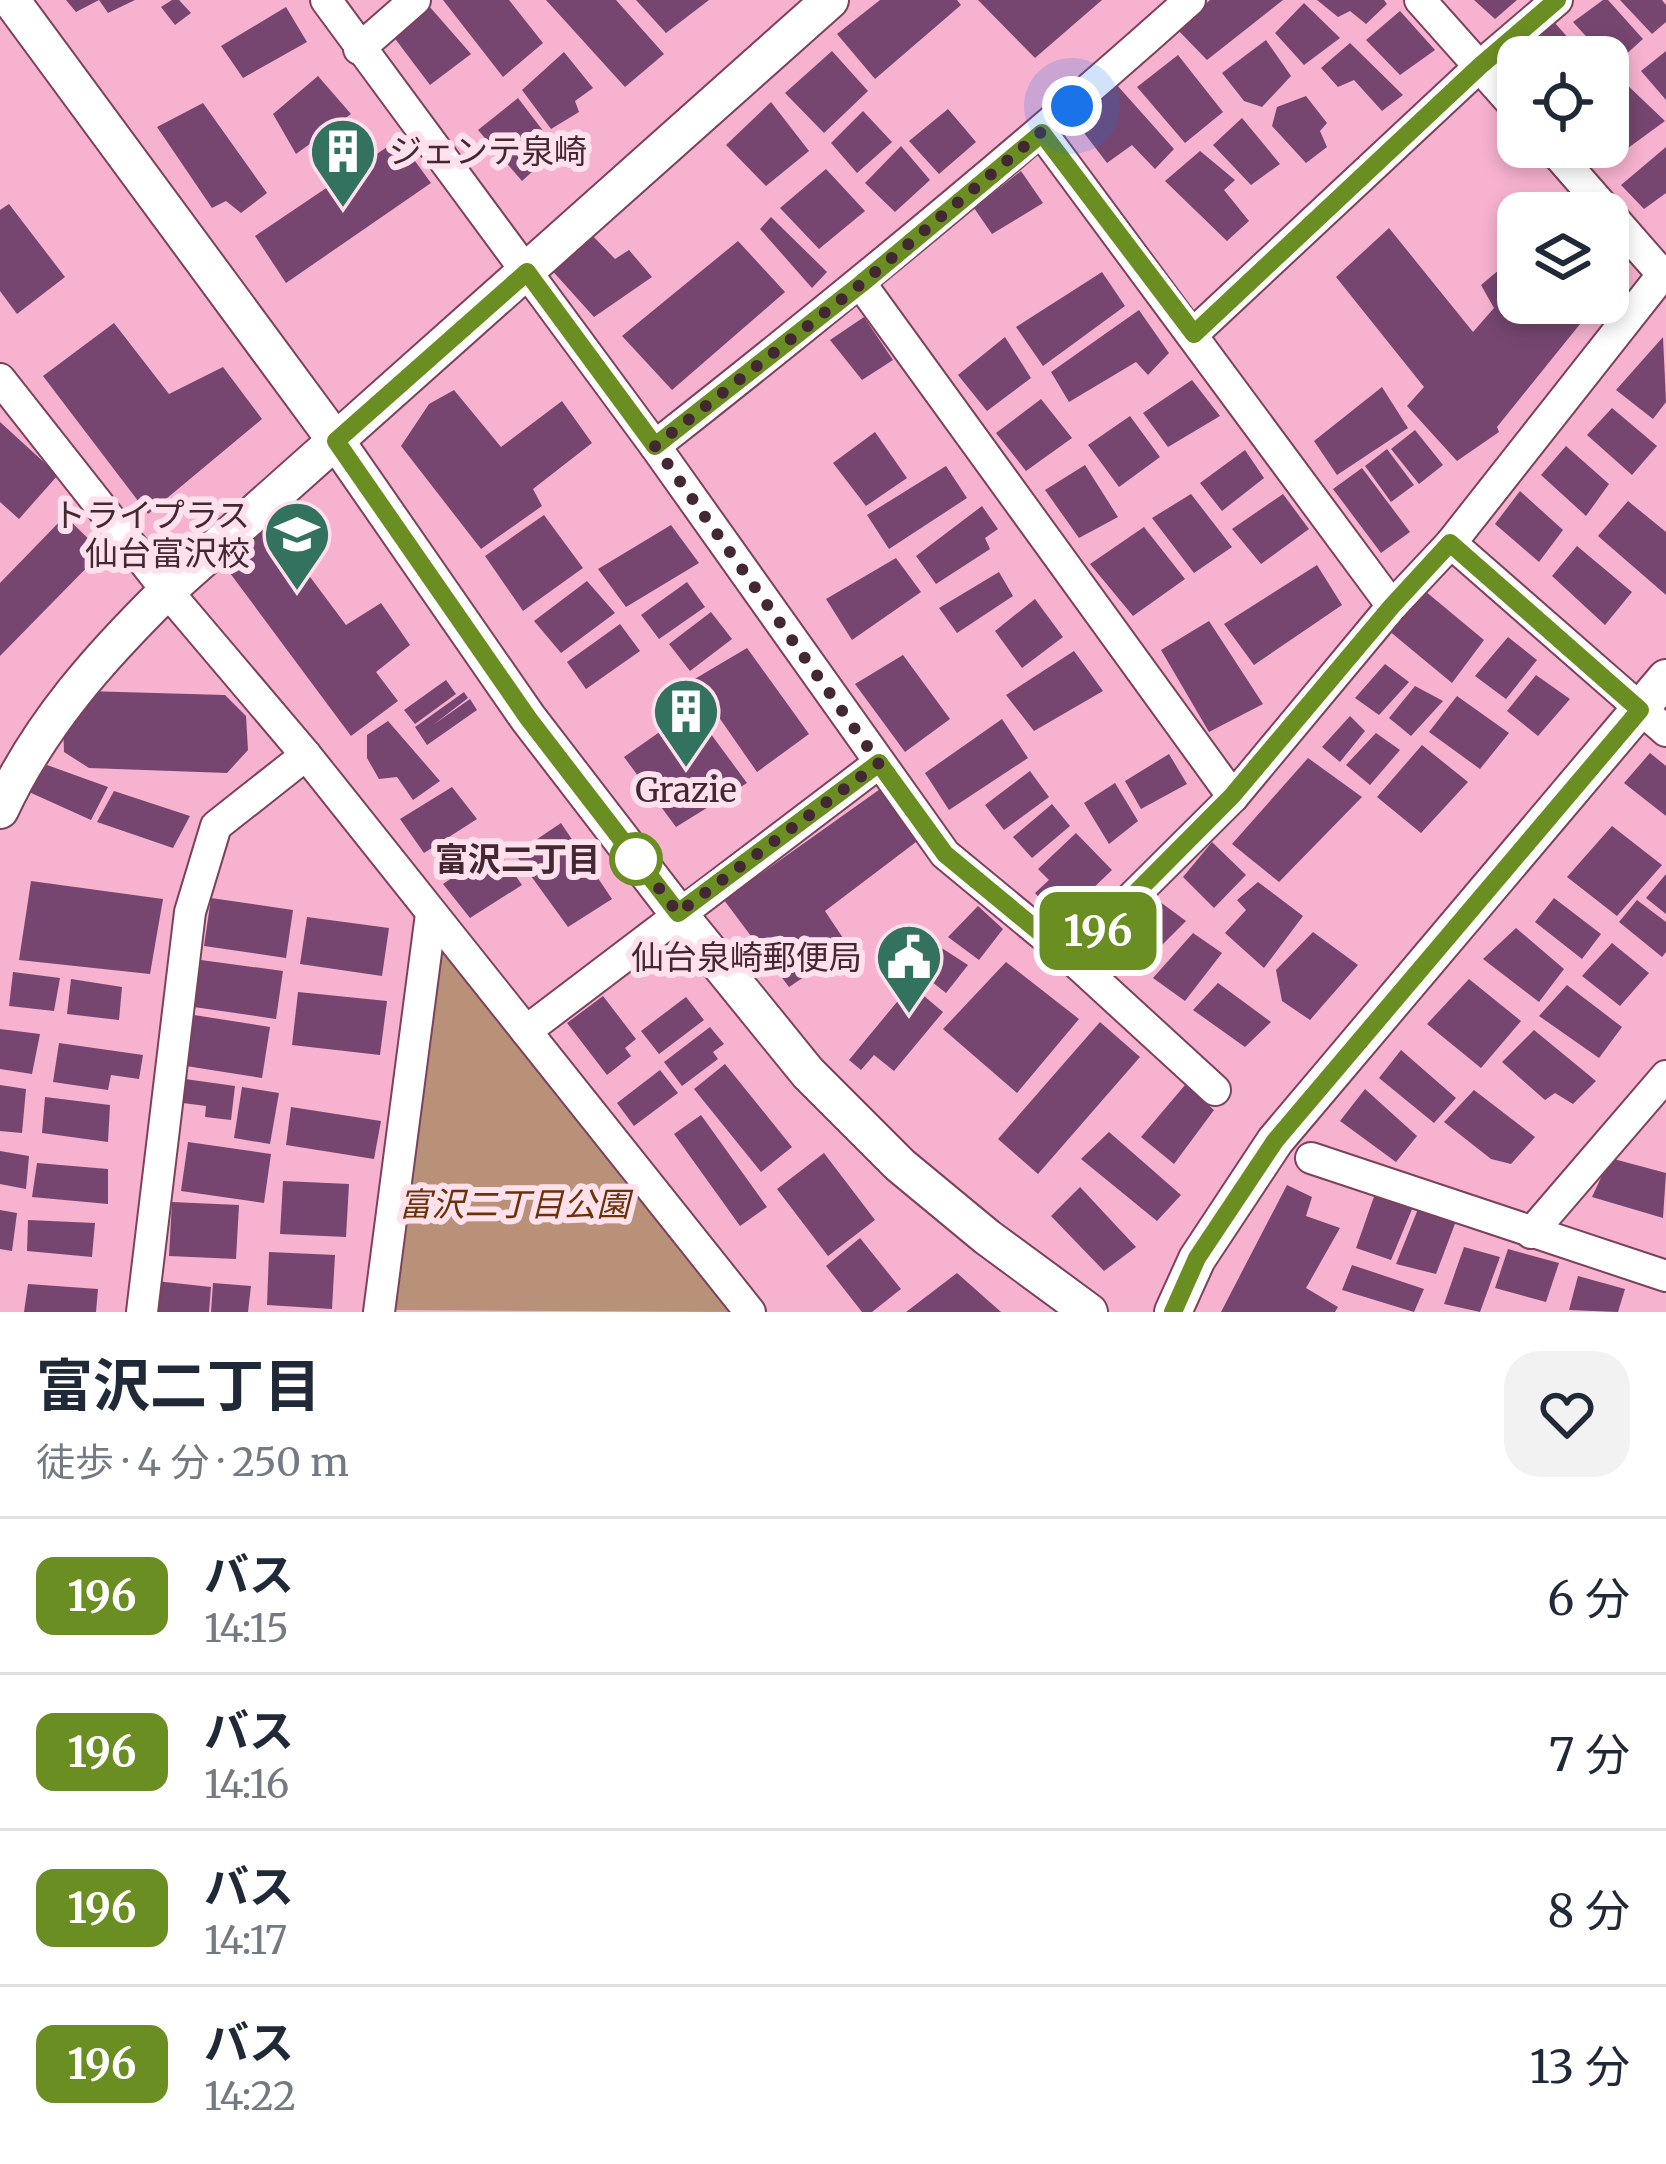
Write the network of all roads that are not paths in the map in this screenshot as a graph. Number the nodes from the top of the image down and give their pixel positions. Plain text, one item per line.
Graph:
1 (11, 0) edge
2 (326, 0) edge
3 (415, 0) edge
4 (830, 0) edge
5 (1190, 0) edge
6 (1420, 0) edge
7 (1557, 0) edge
8 (359, 49) junction
9 (1480, 66) junction
10 (1497, 86) edge
11 (1042, 133) junction
12 (1570, 168) edge
13 (527, 272) junction
14 (1664, 272) edge
15 (861, 284) junction
16 (1194, 334) junction
17 (0, 379) edge
18 (336, 441) junction
19 (655, 446) junction
20 (1450, 543) junction
21 (167, 591) junction
22 (1392, 606) junction
23 (1666, 678) edge
24 (1653, 721) edge
25 (306, 755) junction
26 (879, 763) junction
27 (1232, 796) junction
28 (0, 810) edge
29 (678, 913) junction
30 (431, 914) junction
31 (1071, 958) junction
32 (526, 1031) junction
33 (1666, 1076) edge
34 (1215, 1090) dead end
35 (1311, 1158) dead end
36 (1531, 1233) junction
37 (1666, 1276) edge
38 (142, 1312) edge
39 (379, 1312) edge
40 (750, 1312) edge
41 (1089, 1312) edge
42 (1173, 1312) edge

1 - 18 street
2 - 8 street
3 - 8 street
4 - 13 street
5 - 11 street
6 - 9 street
7 - 9 street
8 - 13 street
9 - 10 street
9 - 16 street
11 - 15 street
11 - 16 street
12 - 14 street
13 - 18 street
13 - 19 street
14 - 20 street
15 - 19 street
15 - 27 street
16 - 22 street
17 - 21 street
18 - 21 street
18 - 29 street
19 - 26 street
20 - 22 street
20 - 24 street
21 - 25 street
21 - 28 street
22 - 27 street
23 - 24 street
24 - 42 street
25 - 30 street
25 - 38 street
26 - 29 street
26 - 31 street
27 - 31 street
29 - 32 street
29 - 41 street
30 - 32 street
30 - 39 street
31 - 34 street
32 - 40 street
33 - 36 street
35 - 36 street
36 - 37 street

